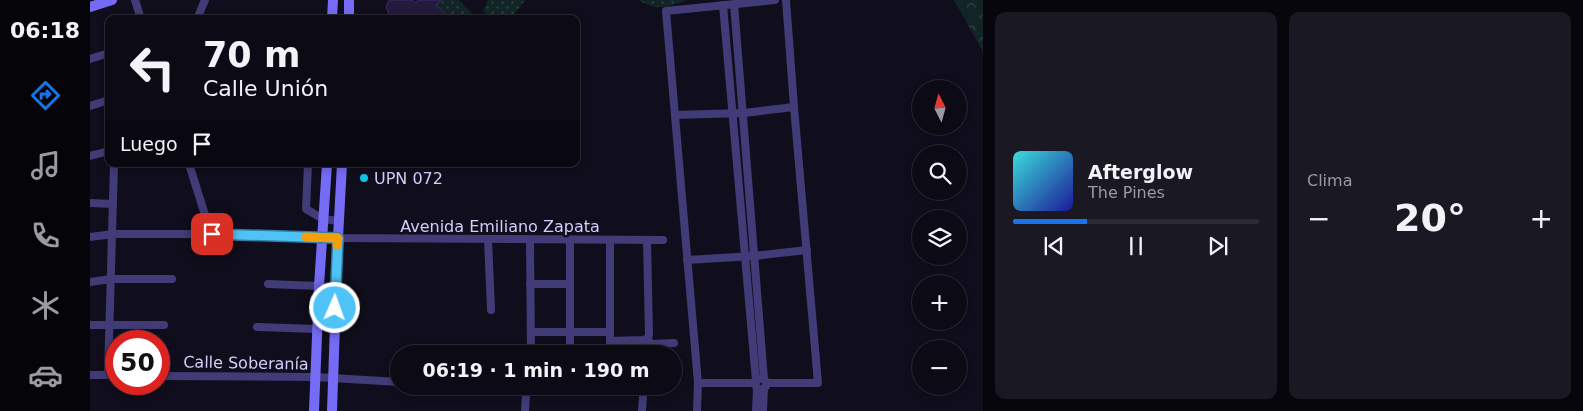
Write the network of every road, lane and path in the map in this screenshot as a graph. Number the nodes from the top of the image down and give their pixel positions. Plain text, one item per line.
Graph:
1 (112, 0) edge
2 (135, 0) edge
3 (205, 0) edge
4 (333, 0) edge
5 (350, 0) edge
6 (775, 0) edge
7 (786, 0) edge
8 (734, 4) junction
9 (723, 5) junction
10 (90, 7) edge
11 (140, 15) edge
12 (199, 15) edge
13 (332, 15) edge
14 (349, 15) edge
15 (105, 54) edge
16 (90, 59) edge
17 (105, 101) edge
18 (90, 106) edge
19 (794, 107) junction
20 (733, 113) junction
21 (744, 113) junction
22 (675, 115) junction
23 (105, 152) edge
24 (90, 156) edge
25 (114, 167) edge
26 (190, 167) edge
27 (308, 167) edge
28 (327, 167) edge
29 (342, 167) edge
30 (90, 203) edge
31 (114, 204) junction
32 (323, 219) junction
33 (339, 222) junction
34 (113, 234) junction
35 (212, 234) junction
36 (90, 237) edge
37 (322, 238) junction
38 (338, 238) junction
39 (488, 239) junction
40 (530, 240) junction
41 (570, 240) junction
42 (610, 240) junction
43 (647, 240) junction
44 (663, 240) dead end
45 (807, 250) junction
46 (746, 256) junction
47 (754, 256) junction
48 (687, 260) junction
49 (111, 279) junction
50 (172, 279) dead end
51 (90, 282) edge
52 (268, 284) dead end
53 (530, 284) junction
54 (569, 284) junction
55 (319, 286) junction
56 (491, 310) dead end
57 (90, 325) edge
58 (164, 325) dead end
59 (109, 326) junction
60 (257, 327) dead end
61 (317, 329) junction
62 (109, 330) edge
63 (531, 332) junction
64 (569, 332) junction
65 (609, 332) junction
66 (647, 339) junction
67 (610, 341) junction
68 (674, 342) dead end
69 (530, 345) edge
70 (570, 345) edge
71 (610, 345) edge
72 (90, 375) edge
73 (105, 375) edge
74 (170, 376) edge
75 (315, 377) junction
76 (332, 378) junction
77 (390, 381) edge
78 (698, 383) junction
79 (760, 384) junction
80 (526, 395) dead end
81 (643, 397) dead end
82 (314, 411) edge
83 (332, 411) edge
84 (525, 411) edge
85 (642, 411) edge
86 (697, 411) edge
87 (756, 411) edge
88 (763, 411) edge

1 - 10 main road
2 - 11 street
3 - 12 street
4 - 13 main road
5 - 14 main road
6 - 8 street
7 - 19 street
8 - 9 street
8 - 21 street
9 - 20 street
9 - 22 street
15 - 16 street
17 - 18 street
19 - 21 street
19 - 45 street
20 - 21 street
20 - 22 street
20 - 46 street
21 - 47 street
22 - 48 street
23 - 24 street
25 - 31 street
26 - 35 street
27 - 32 street
28 - 32 main road
29 - 33 main road
30 - 31 street
31 - 34 street
32 - 33 street
32 - 37 main road
33 - 38 main road
34 - 35 street, Avenida Emiliano Zapata
34 - 36 street, Avenida Emiliano Zapata
34 - 49 street
35 - 37 street, Avenida Emiliano Zapata
37 - 38 street, Avenida Emiliano Zapata
37 - 55 main road
38 - 39 street, Avenida Emiliano Zapata
38 - 76 main road
39 - 40 street, Avenida Emiliano Zapata
39 - 56 street
40 - 41 street, Avenida Emiliano Zapata
40 - 53 street
41 - 42 street, Avenida Emiliano Zapata
41 - 54 street
42 - 43 street, Avenida Emiliano Zapata
42 - 65 street
43 - 44 street, Avenida Emiliano Zapata
43 - 66 street
45 - 47 street
45 - 79 street
46 - 47 street
46 - 48 street
46 - 79 street
47 - 79 street
48 - 78 street
49 - 50 street
49 - 51 street
49 - 59 street
52 - 55 street
53 - 54 street
53 - 63 street
54 - 64 street
55 - 61 main road
57 - 59 street
58 - 59 street
59 - 62 street
60 - 61 street
61 - 75 main road
63 - 64 street
63 - 69 street
64 - 65 street
64 - 70 street
65 - 67 street
66 - 67 street
66 - 68 street
67 - 71 street
72 - 73 street
74 - 75 street, Calle Soberanía
75 - 76 street, Calle Soberanía
75 - 82 main road
76 - 77 street, Calle Soberanía
76 - 83 main road
78 - 79 street
78 - 86 street
79 - 87 street
79 - 88 street
80 - 84 street
81 - 85 street

